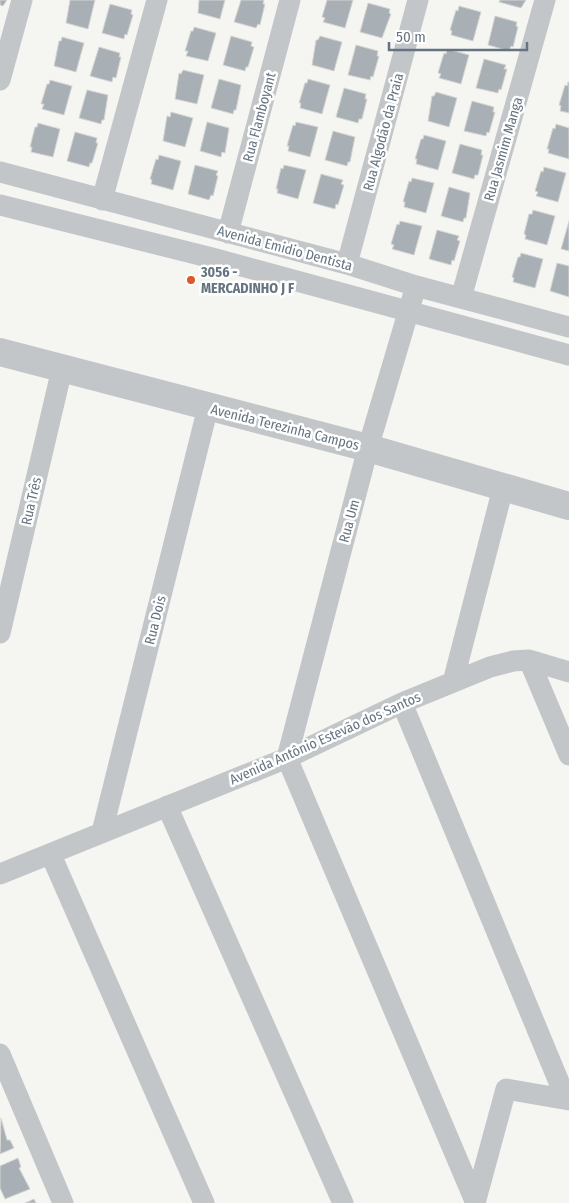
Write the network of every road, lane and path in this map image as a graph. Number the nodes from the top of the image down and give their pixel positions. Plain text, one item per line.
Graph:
1 (22, 0) edge
2 (156, 0) edge
3 (290, 0) edge
4 (418, 0) edge
5 (545, 0) edge
6 (0, 80) edge
7 (0, 172) edge
8 (102, 200) junction
9 (0, 205) edge
10 (228, 234) junction
11 (348, 264) junction
12 (416, 286) junction
13 (461, 298) junction
14 (408, 311) junction
15 (569, 327) edge
16 (0, 352) edge
17 (569, 355) edge
18 (62, 368) junction
19 (208, 407) junction
20 (368, 448) junction
21 (503, 488) junction
22 (569, 506) edge
23 (0, 633) edge
24 (528, 660) junction
25 (569, 672) edge
26 (453, 682) junction
27 (402, 703) junction
28 (569, 754) edge
29 (288, 758) junction
30 (167, 806) junction
31 (102, 832) junction
32 (51, 854) junction
33 (0, 874) edge
34 (0, 1054) edge
35 (568, 1100) edge
36 (475, 1202) edge
37 (63, 1203) edge
38 (204, 1203) edge
39 (343, 1203) edge

1 - 6 street
2 - 8 street
3 - 10 street, Rua Flamboyant
4 - 11 street, Rua Algodão da Praia
5 - 13 street, Rua Jasmim Manga
7 - 8 street, Avenida Emidio Dentista
8 - 10 street, Avenida Emidio Dentista
9 - 14 street, Avenida Emidio Dentista
10 - 11 street, Avenida Emidio Dentista
11 - 12 street, Avenida Emidio Dentista
12 - 13 street, Avenida Emidio Dentista
12 - 14 street, Rua Um
13 - 15 street, Avenida Emidio Dentista
14 - 17 street, Avenida Emidio Dentista
14 - 20 street, Rua Um
16 - 18 street, Avenida Terezinha Campos
18 - 19 street, Avenida Terezinha Campos
18 - 23 street, Rua Três
19 - 20 street, Avenida Terezinha Campos
19 - 31 street, Rua Dois
20 - 21 street, Avenida Terezinha Campos
20 - 29 street, Rua Um
21 - 22 street, Avenida Terezinha Campos
21 - 26 street
24 - 25 street, Avenida Antônio Estevão dos Santos
24 - 26 street, Avenida Antônio Estevão dos Santos
24 - 28 street
26 - 27 street, Avenida Antônio Estevão dos Santos
27 - 29 street, Avenida Antônio Estevão dos Santos
27 - 35 street
29 - 30 street, Avenida Antônio Estevão dos Santos
29 - 36 street
30 - 31 street, Avenida Antônio Estevão dos Santos
30 - 39 street
31 - 32 street, Avenida Antônio Estevão dos Santos
32 - 33 street, Avenida Antônio Estevão dos Santos
32 - 38 street
34 - 37 street
35 - 36 street

